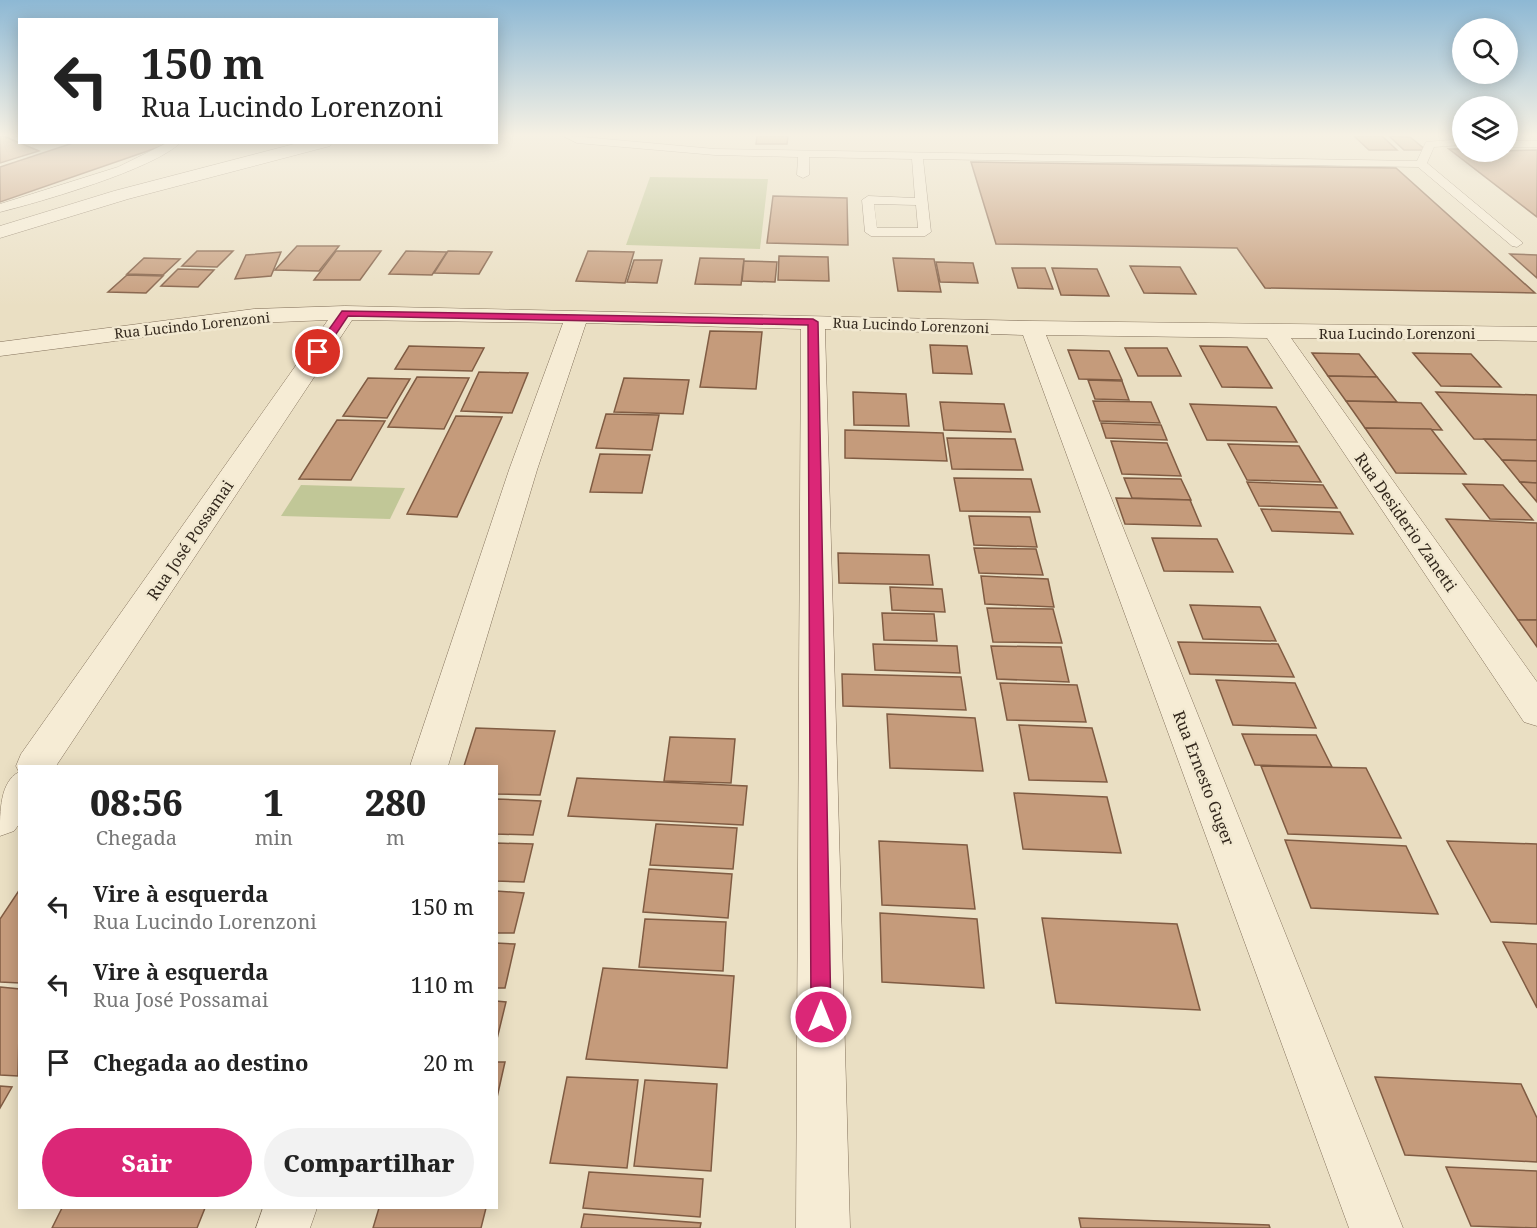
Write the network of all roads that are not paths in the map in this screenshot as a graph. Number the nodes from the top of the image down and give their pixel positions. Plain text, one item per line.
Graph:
1 (47, 192) edge
2 (131, 192) edge
3 (920, 192) edge
4 (1455, 192) edge
5 (921, 202) junction
6 (0, 208) edge
7 (0, 232) edge
8 (1517, 243) dead end
9 (345, 313) junction
10 (578, 316) junction
11 (813, 322) junction
12 (1032, 328) junction
13 (1275, 332) junction
14 (1513, 334) junction
15 (1537, 334) edge
16 (0, 349) edge
17 (1537, 357) edge
18 (1537, 711) edge
19 (36, 765) edge
20 (429, 765) edge
21 (18, 792) edge
22 (0, 818) edge
23 (290, 1209) edge
24 (283, 1228) edge
25 (823, 1228) edge
26 (1376, 1228) edge

1 - 6 lane
2 - 7 street
3 - 5 lane
4 - 8 lane
5 - 5 lane
9 - 10 street, Rua Lucindo Lorenzoni
9 - 16 street, Rua Lucindo Lorenzoni
9 - 19 street, Rua José Possamai
10 - 11 street, Rua Lucindo Lorenzoni
10 - 20 street
11 - 12 street, Rua Lucindo Lorenzoni
11 - 25 street
12 - 13 street, Rua Lucindo Lorenzoni
12 - 26 street, Rua Ernesto Guger
13 - 14 street, Rua Lucindo Lorenzoni
13 - 18 street, Rua Desiderio Zanetti
14 - 15 street, Rua Lucindo Lorenzoni
14 - 17 street
21 - 22 street
23 - 24 street

